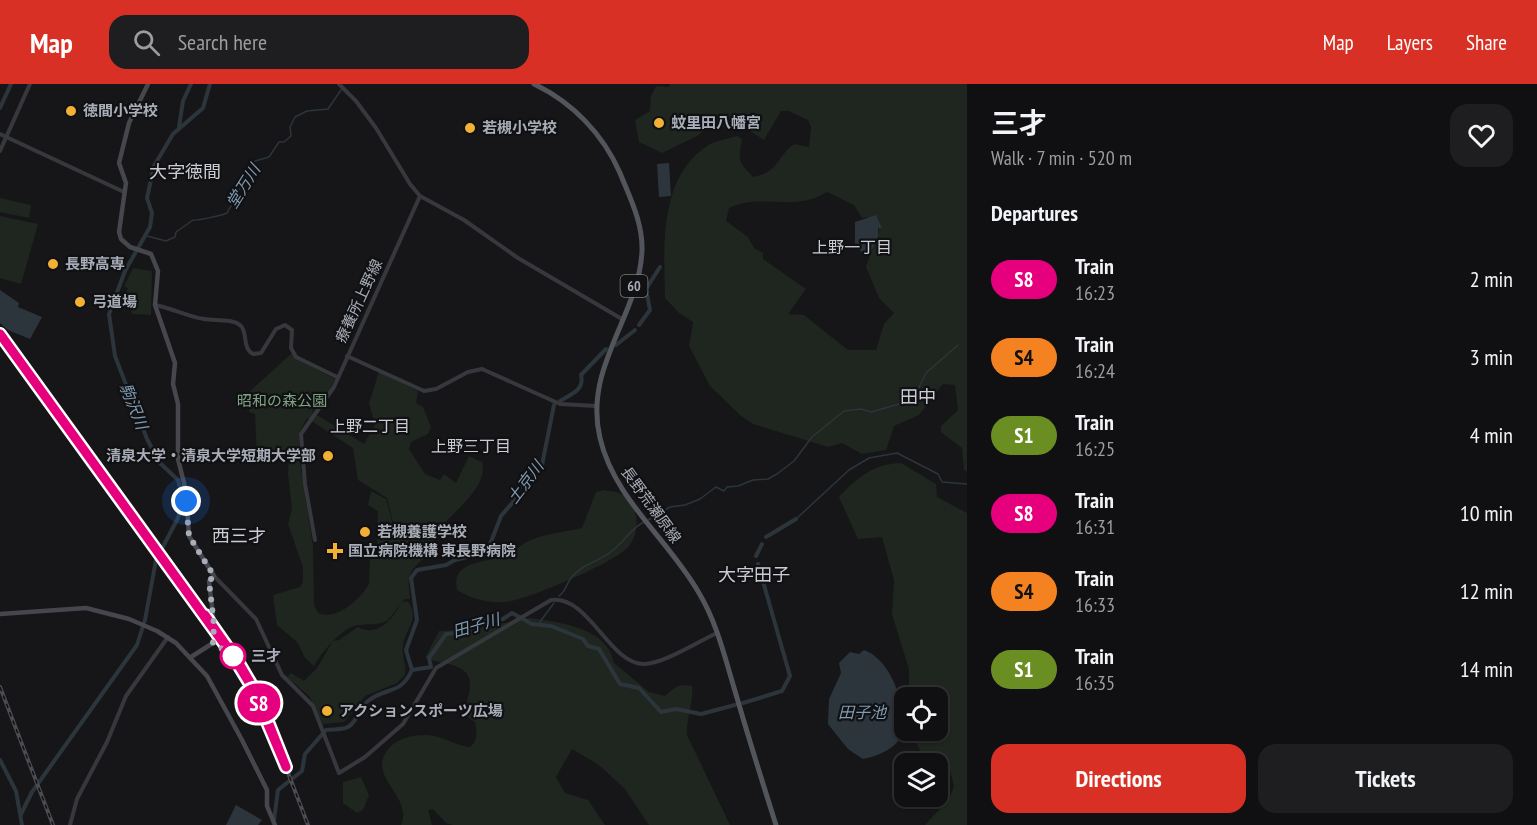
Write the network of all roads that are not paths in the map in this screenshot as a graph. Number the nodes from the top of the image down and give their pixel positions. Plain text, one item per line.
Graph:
1 (30, 84) edge
2 (148, 84) edge
3 (534, 84) edge
4 (342, 87) edge
5 (0, 134) edge
6 (6, 137) junction
7 (0, 151) edge
8 (124, 192) junction
9 (420, 196) junction
10 (155, 305) junction
11 (622, 319) junction
12 (347, 356) junction
13 (338, 377) junction
14 (596, 406) junction
15 (315, 540) dead end
16 (214, 576) junction
17 (0, 614) edge
18 (717, 633) junction
19 (168, 637) junction
20 (191, 657) junction
21 (70, 825) edge
22 (275, 825) edge
23 (776, 825) edge

1 - 6 street
2 - 8 main road
3 - 11 main road, 長野荒瀬原線 / 60
4 - 9 street
5 - 6 street
6 - 7 street
6 - 8 street
8 - 10 main road
9 - 11 street
9 - 12 street, 療養所上野線
10 - 13 street
10 - 16 main road
11 - 14 main road, 長野荒瀬原線 / 60
12 - 13 street, 療養所上野線
12 - 14 street
13 - 15 street, 療養所上野線
14 - 18 main road, 長野荒瀬原線 / 60
16 - 18 street
16 - 20 main road
17 - 19 main road
18 - 23 main road, 長野荒瀬原線 / 60
19 - 20 main road
19 - 21 street
20 - 22 main road

